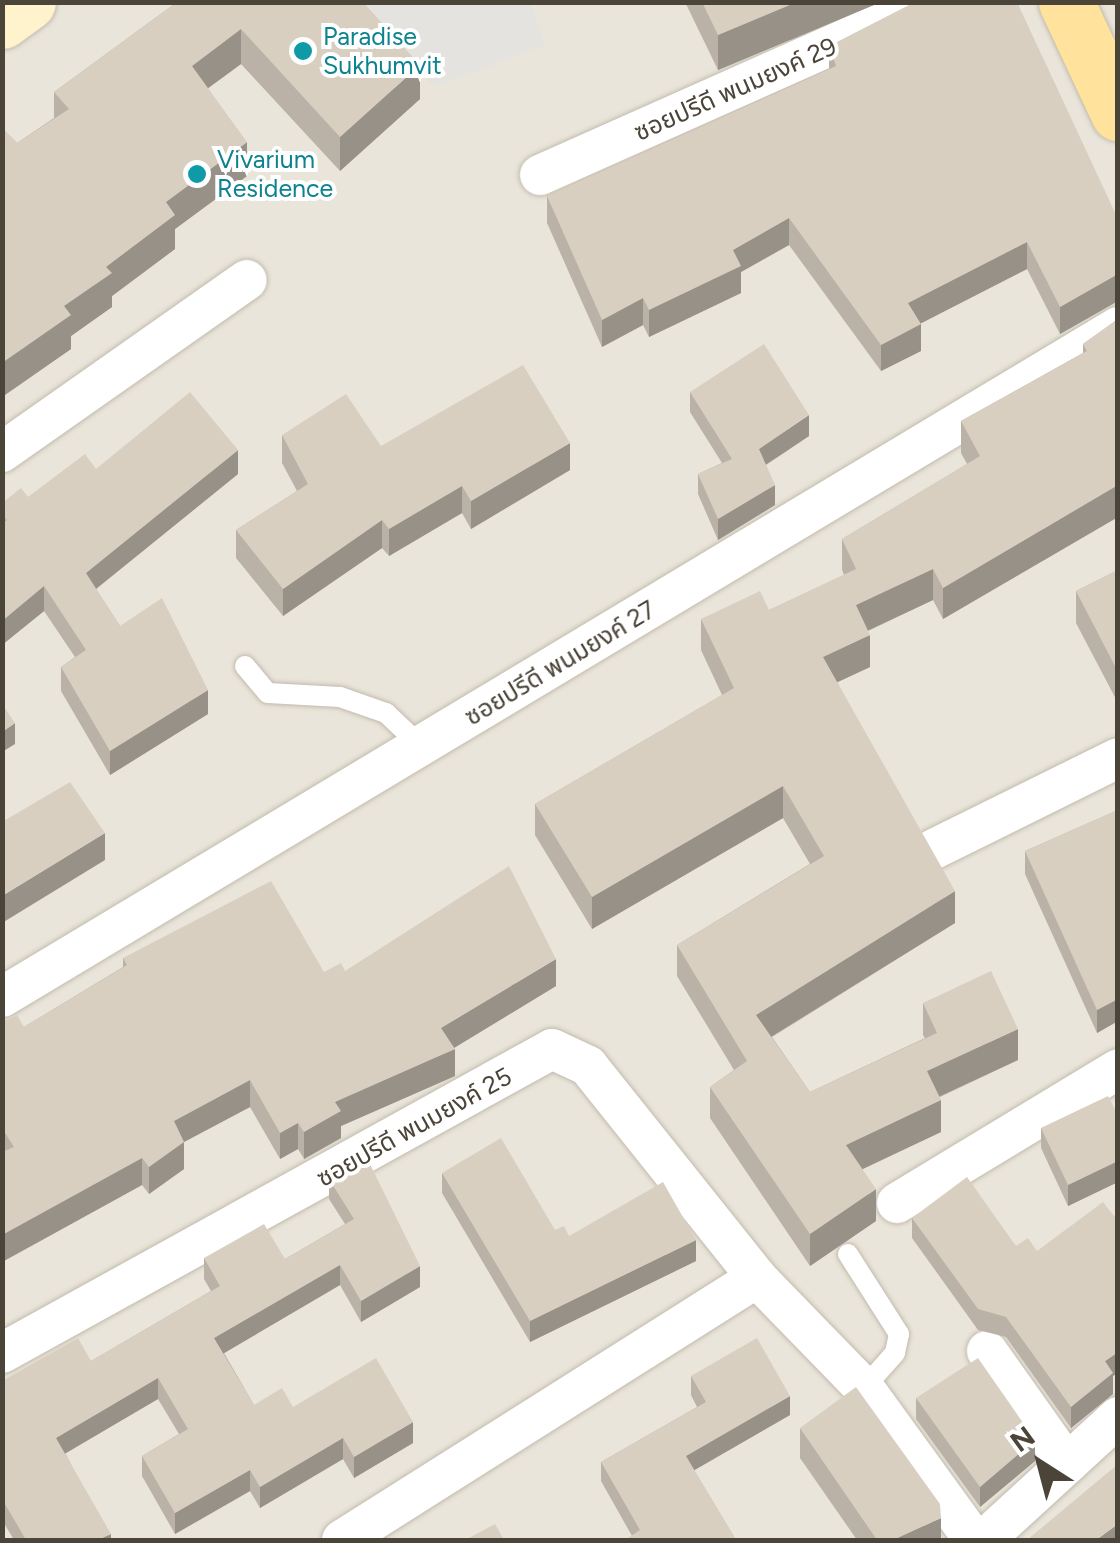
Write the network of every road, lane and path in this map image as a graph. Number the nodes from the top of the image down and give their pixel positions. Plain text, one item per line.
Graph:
1 (28, 2) edge
2 (929, 2) edge
3 (1066, 2) edge
4 (2, 21) edge
5 (1110, 80) edge
6 (540, 176) dead end
7 (247, 280) dead end
8 (1118, 327) edge
9 (2, 452) edge
10 (246, 666) dead end
11 (420, 746) junction
12 (1118, 758) edge
13 (934, 849) edge
14 (2, 998) edge
15 (1118, 1069) edge
16 (897, 1203) dead end
17 (848, 1254) dead end
18 (756, 1278) junction
19 (987, 1350) dead end
20 (2, 1354) edge
21 (864, 1388) junction
22 (1118, 1417) edge
23 (1066, 1464) junction
24 (342, 1540) edge
25 (974, 1540) edge
26 (984, 1540) edge

1 - 4 street
2 - 6 street, ซอยปรีดี พนมยงค์ 29
3 - 5 main road
7 - 9 street
8 - 11 street, ซอยปรีดี พนมยงค์ 27
10 - 11 lane
11 - 14 street, ซอยปรีดี พนมยงค์ 27
12 - 13 street
15 - 16 street
17 - 21 lane
18 - 20 street, ซอยปรีดี พนมยงค์ 25
18 - 21 street, ซอยปรีดี พนมยงค์ 25
18 - 24 street
19 - 23 street
21 - 25 street, ซอยปรีดี พนมยงค์ 25
22 - 23 street
23 - 26 street

